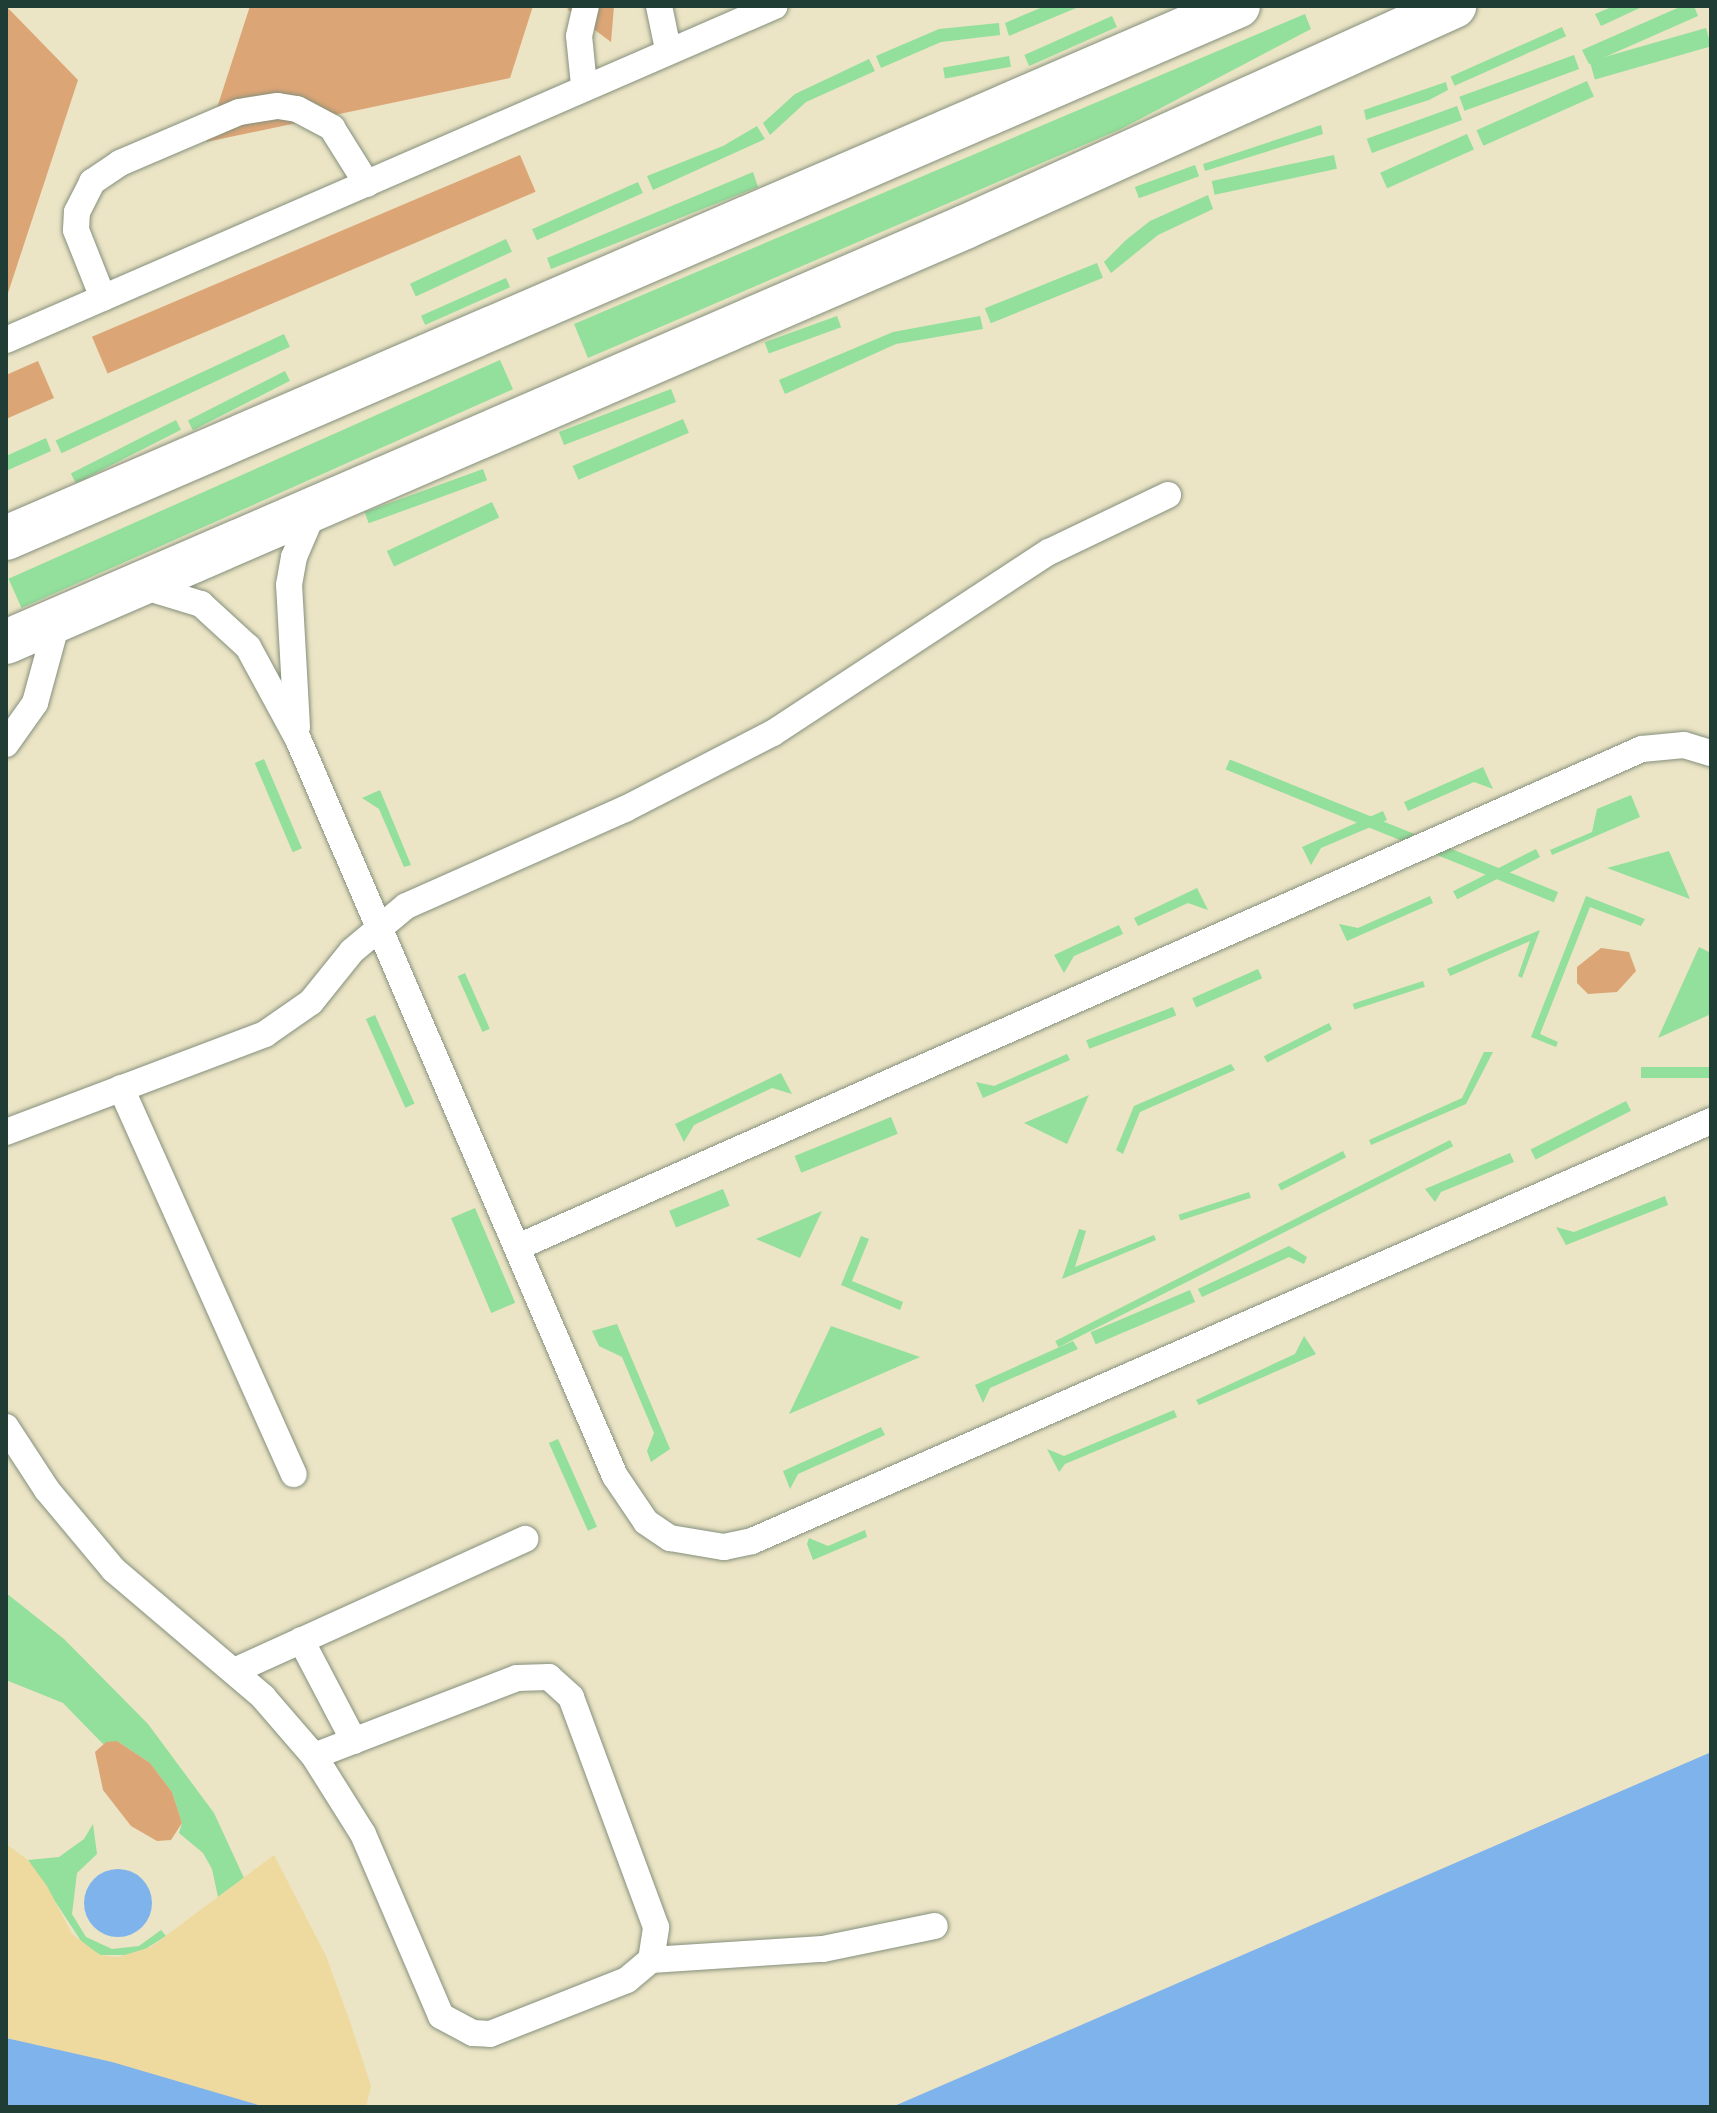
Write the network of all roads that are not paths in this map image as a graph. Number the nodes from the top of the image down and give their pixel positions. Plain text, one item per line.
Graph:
1 (586, 6) edge
2 (659, 6) edge
3 (775, 6) edge
4 (1238, 6) edge
5 (1454, 6) edge
6 (1163, 23) edge
7 (668, 49) junction
8 (584, 85) junction
9 (367, 184) junction
10 (103, 298) junction
11 (6, 340) edge
12 (1168, 495) dead end
13 (317, 504) junction
14 (6, 538) edge
15 (136, 585) junction
16 (58, 619) junction
17 (6, 642) edge
18 (298, 739) junction
19 (6, 744) edge
20 (1711, 753) edge
21 (379, 924) junction
22 (121, 1088) junction
23 (1711, 1121) edge
24 (6, 1132) edge
25 (518, 1247) junction
26 (6, 1427) edge
27 (294, 1474) dead end
28 (525, 1539) dead end
29 (301, 1640) junction
30 (234, 1671) junction
31 (354, 1741) junction
32 (314, 1756) junction
33 (935, 1926) dead end
34 (651, 1960) junction

1 - 8 lane
2 - 7 lane
3 - 7 lane
4 - 6 street
5 - 13 street
6 - 14 street
7 - 8 lane
8 - 9 lane
9 - 10 lane
9 - 10 lane
10 - 11 lane
12 - 21 lane
13 - 15 street
13 - 18 lane
15 - 16 street
15 - 18 lane
16 - 17 street
16 - 19 lane
18 - 21 lane
20 - 25 lane
21 - 22 lane
21 - 25 lane
22 - 24 lane
22 - 27 lane
23 - 25 lane
26 - 30 lane
28 - 29 lane
29 - 30 lane
29 - 31 lane
30 - 32 lane
31 - 32 lane
31 - 34 lane
32 - 34 lane
33 - 34 lane

